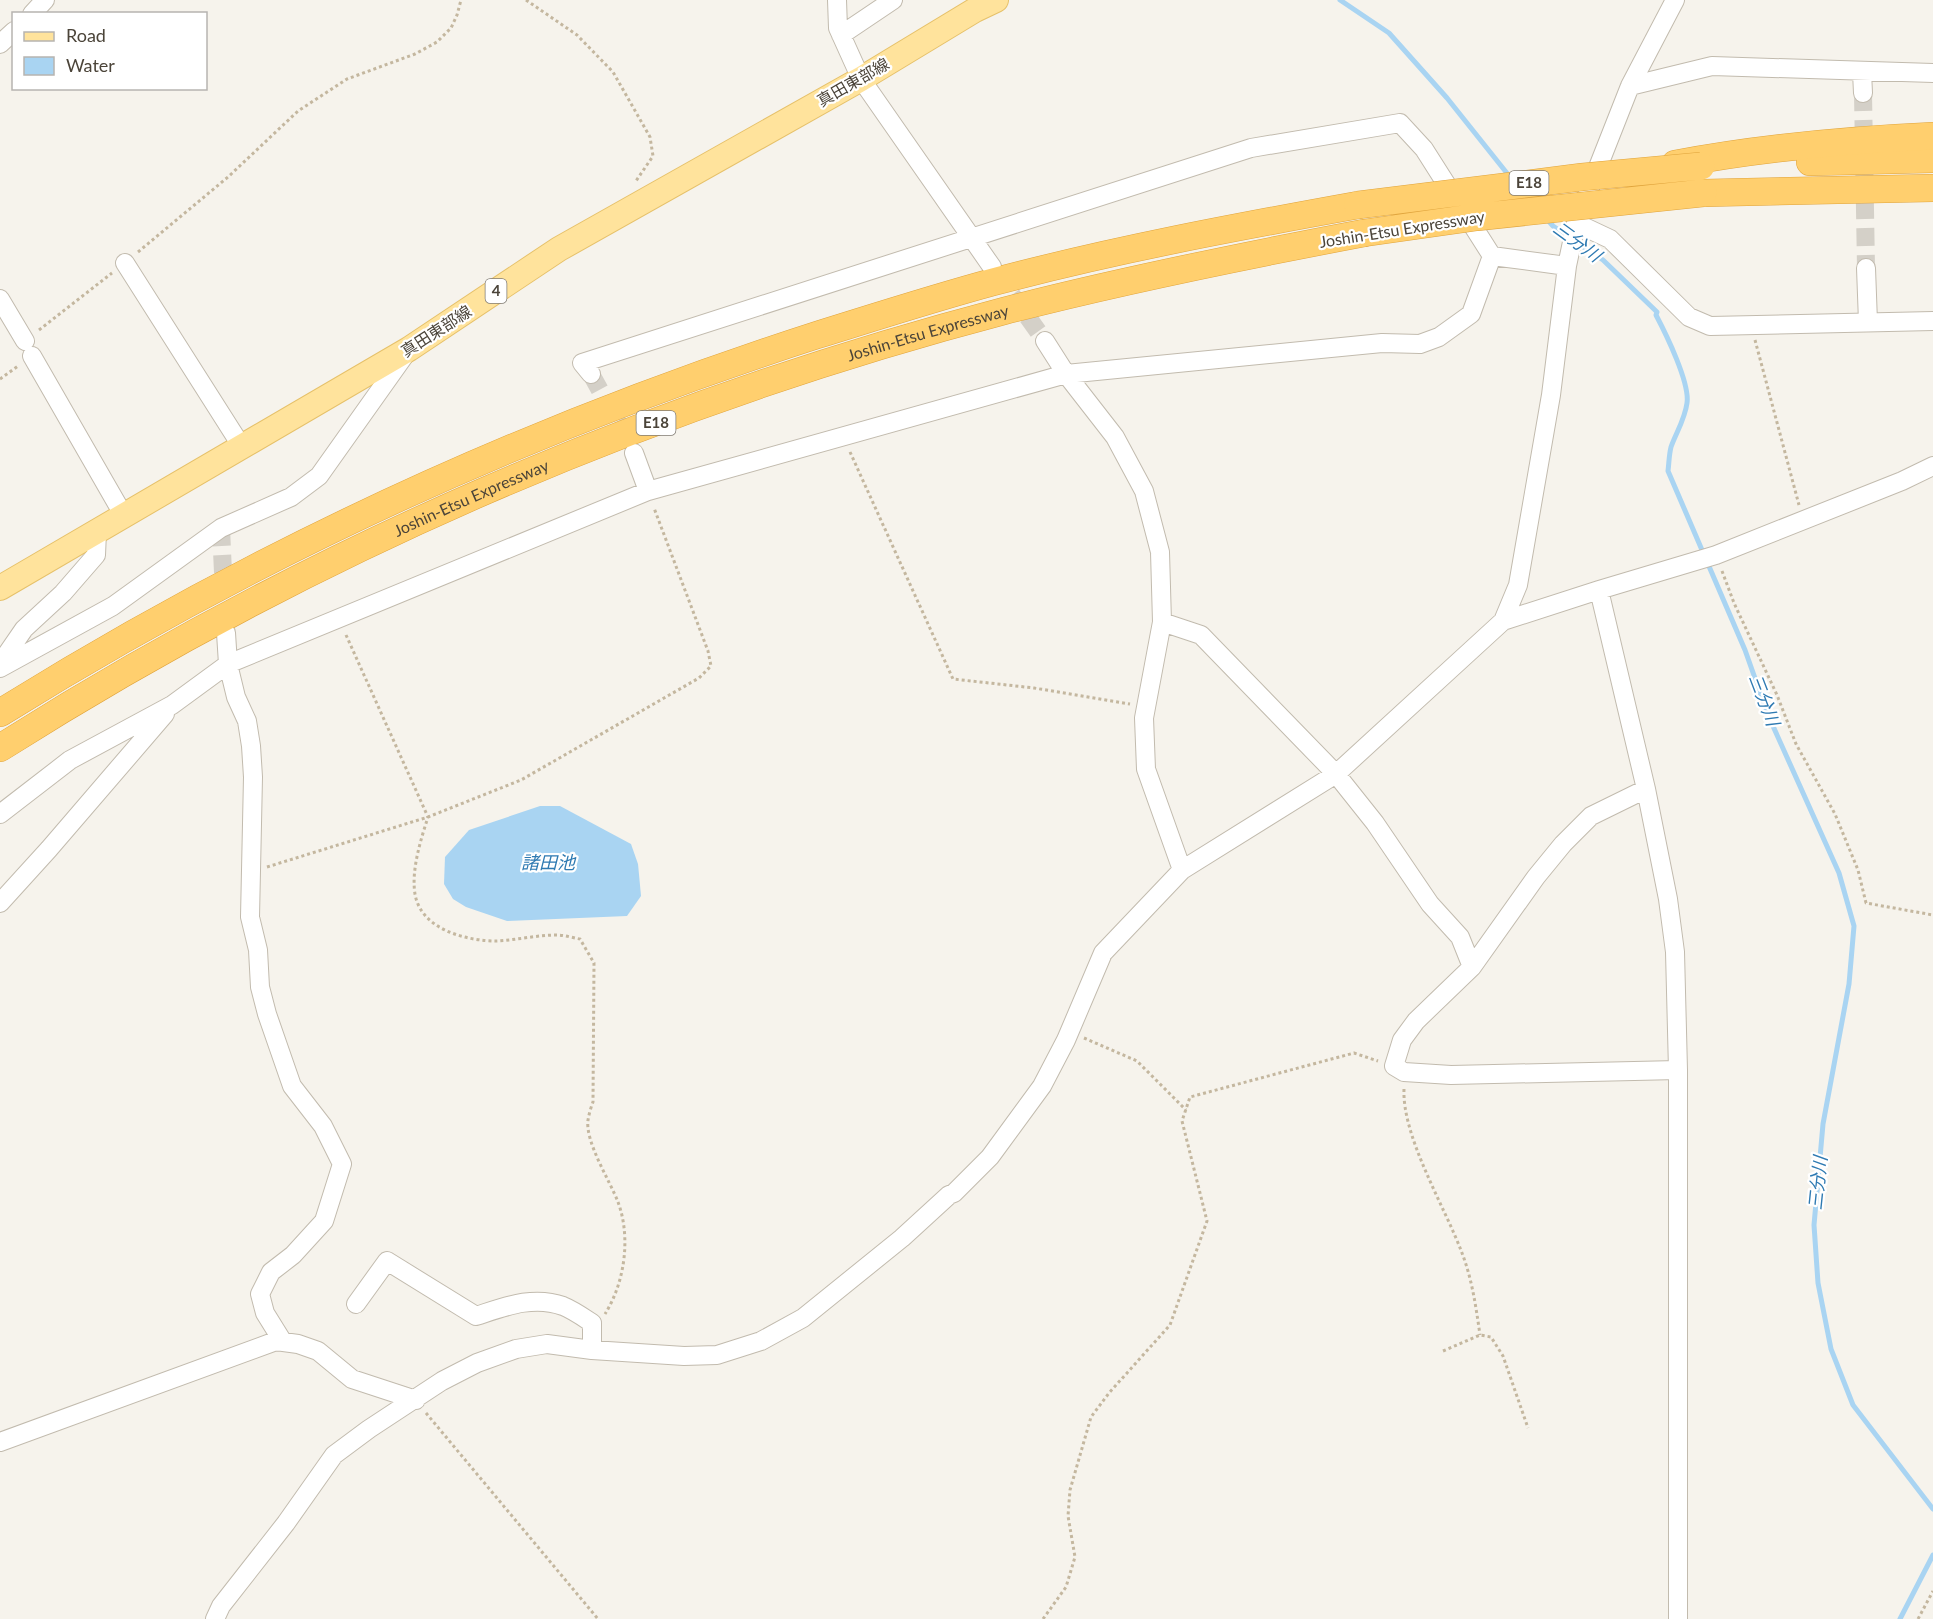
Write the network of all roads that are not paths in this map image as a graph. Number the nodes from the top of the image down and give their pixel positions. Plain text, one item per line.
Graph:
1 (45, 0) edge
2 (837, 0) edge
3 (893, 0) edge
4 (996, 0) edge
5 (1675, 0) edge
6 (34, 12) edge
7 (12, 33) edge
8 (841, 35) junction
9 (0, 44) edge
10 (1862, 72) junction
11 (1933, 73) edge
12 (861, 79) junction
13 (1630, 86) junction
14 (1863, 93) tunnel mouth
15 (1933, 136) edge
16 (1933, 159) edge
17 (1700, 163) junction
18 (1933, 188) edge
19 (1806, 191) junction
20 (1933, 195) edge
21 (1576, 223) junction
22 (972, 237) junction
23 (1492, 256) junction
24 (125, 263) road end
25 (1567, 266) junction
26 (992, 267) tunnel mouth
27 (1866, 268) tunnel mouth
28 (0, 299) edge
29 (1933, 321) edge
30 (1868, 322) junction
31 (1045, 341) tunnel mouth
32 (409, 349) junction
33 (591, 374) dead end
34 (1066, 374) junction
35 (242, 447) junction
36 (634, 453) tunnel mouth
37 (1933, 465) edge
38 (648, 491) junction
39 (124, 516) junction
40 (97, 532) junction
41 (0, 588) edge
42 (1599, 590) junction
43 (1503, 621) junction
44 (1162, 622) junction
45 (226, 633) dead end
46 (228, 664) junction
47 (0, 666) edge
48 (172, 705) junction
49 (0, 713) edge
50 (0, 748) edge
51 (1336, 774) junction
52 (1646, 789) junction
53 (0, 814) edge
54 (1182, 870) junction
55 (0, 903) edge
56 (1472, 967) junction
57 (1678, 1070) junction
58 (356, 1304) dead end
59 (284, 1342) junction
60 (592, 1350) junction
61 (416, 1400) junction
62 (0, 1442) edge
63 (215, 1619) edge
64 (1678, 1619) edge

1 - 6 street
2 - 8 street
3 - 8 street
4 - 12 main road, 真田東部線 / 4
5 - 13 street
7 - 9 street
8 - 12 street
10 - 11 street
10 - 13 street
10 - 14 street
12 - 22 street
12 - 32 main road, 真田東部線 / 4
13 - 21 street
15 - 17 highway
16 - 17 highway, Joshin-Etsu Expressway / E18
17 - 49 highway, Joshin-Etsu Expressway / E18, bridge
18 - 19 highway, Joshin-Etsu Expressway / E18
19 - 20 highway
19 - 50 highway, Joshin-Etsu Expressway / E18, bridge
21 - 25 street
21 - 30 street
22 - 23 street
22 - 26 street
22 - 33 street
23 - 25 street
23 - 34 street
24 - 35 street
25 - 43 street
27 - 30 street
28 - 39 street
29 - 30 street
31 - 34 street
32 - 35 main road, 真田東部線 / 4
32 - 47 street
34 - 38 street
34 - 44 street
35 - 39 main road, 真田東部線 / 4
36 - 38 street
37 - 42 street
38 - 46 street
39 - 40 main road, 真田東部線 / 4
40 - 41 main road, 真田東部線 / 4
40 - 47 street
42 - 43 street
42 - 52 street
43 - 51 street
44 - 51 street
44 - 54 street
45 - 46 street
46 - 48 street
46 - 59 street
48 - 53 street
48 - 55 street
51 - 54 street
51 - 56 street
52 - 56 street
52 - 57 street
54 - 60 street
56 - 57 street
57 - 64 street
58 - 60 street
59 - 61 street
59 - 62 street
60 - 61 street
61 - 63 street

